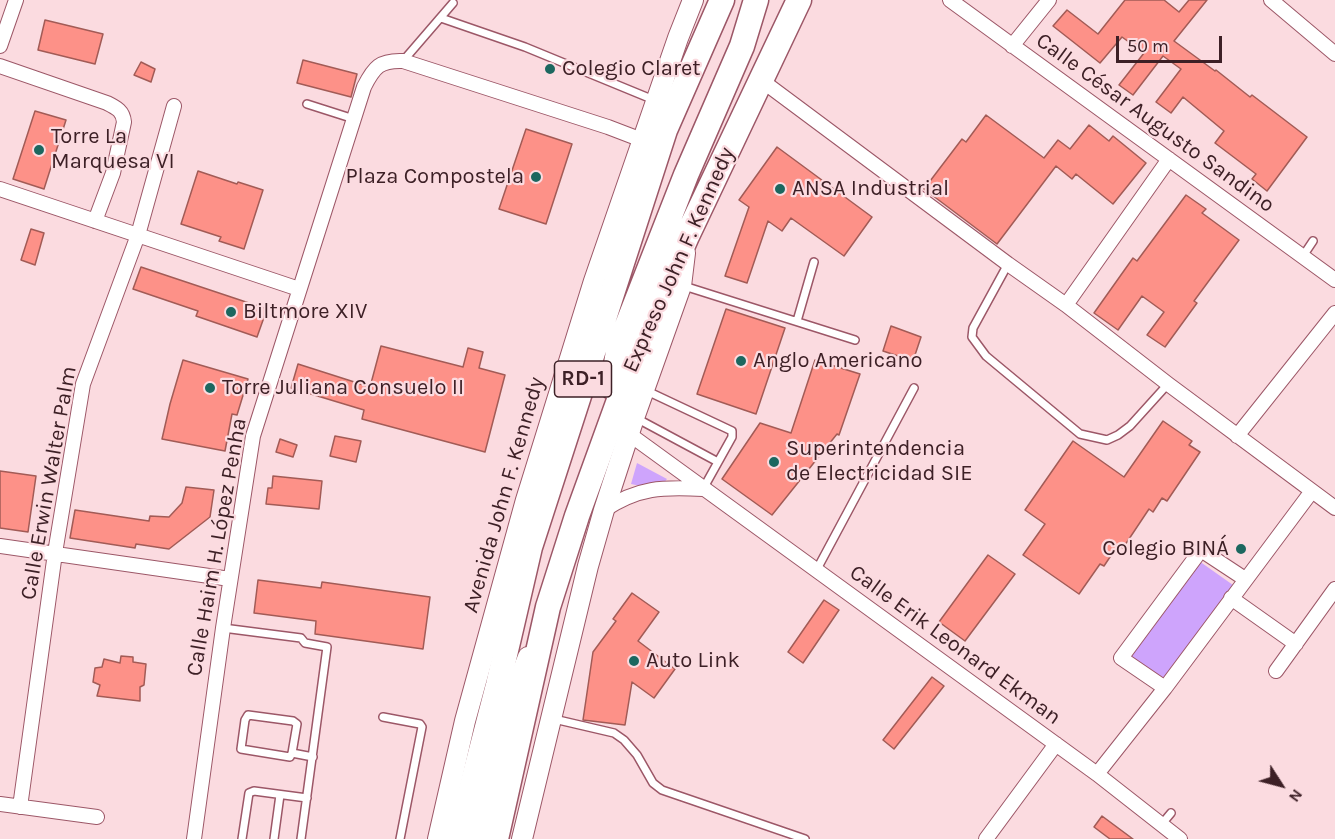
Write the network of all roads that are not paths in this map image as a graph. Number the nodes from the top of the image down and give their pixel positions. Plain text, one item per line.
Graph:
1 (16, 0) edge
2 (693, 0) edge
3 (722, 0) edge
4 (756, 0) edge
5 (799, 0) edge
6 (950, 0) edge
7 (1049, 0) edge
8 (1271, 0) edge
9 (453, 3) dead end
10 (441, 18) junction
11 (0, 46) edge
12 (1012, 46) junction
13 (1335, 54) edge
14 (403, 61) junction
15 (0, 66) edge
16 (761, 80) junction
17 (656, 101) junction
18 (307, 104) dead end
19 (174, 106) dead end
20 (354, 119) junction
21 (664, 130) junction
22 (642, 140) junction
23 (1169, 159) junction
24 (0, 189) edge
25 (626, 193) junction
26 (95, 220) junction
27 (138, 235) junction
28 (687, 236) junction
29 (1313, 241) dead end
30 (1302, 256) junction
31 (814, 262) dead end
32 (1008, 264) junction
33 (1335, 280) edge
34 (681, 286) junction
35 (299, 289) junction
36 (1066, 305) junction
37 (1335, 313) edge
38 (796, 321) junction
39 (855, 340) dead end
40 (1168, 384) junction
41 (914, 388) dead end
42 (644, 390) junction
43 (632, 426) junction
44 (1237, 436) junction
45 (603, 444) junction
46 (718, 462) junction
47 (703, 489) junction
48 (1312, 491) junction
49 (1335, 508) edge
50 (604, 510) junction
51 (0, 546) edge
52 (55, 553) junction
53 (816, 571) junction
54 (230, 579) junction
55 (1245, 579) junction
56 (1335, 589) edge
57 (1231, 598) junction
58 (548, 607) junction
59 (223, 628) junction
60 (1296, 644) junction
61 (1276, 671) dead end
62 (1165, 688) junction
63 (558, 696) junction
64 (383, 717) dead end
65 (553, 719) junction
66 (1056, 744) junction
67 (292, 753) junction
68 (313, 757) junction
69 (1097, 774) junction
70 (280, 795) junction
71 (307, 798) junction
72 (0, 804) edge
73 (20, 807) junction
74 (1171, 813) dead end
75 (97, 817) dead end
76 (1170, 834) edge
77 (194, 839) edge
78 (242, 839) edge
79 (274, 839) edge
80 (301, 839) edge
81 (400, 839) edge
82 (438, 839) edge
83 (458, 839) edge
84 (477, 839) edge
85 (496, 839) edge
86 (522, 839) edge
87 (530, 839) edge
88 (805, 839) edge
89 (986, 839) edge

1 - 11 street
2 - 17 main road, Avenida John F. Kennedy / RD-1
3 - 21 highway, Expreso John F. Kennedy / RD-1
4 - 45 highway
5 - 16 highway, Expreso John F. Kennedy / RD-1
6 - 12 street, Calle César Augusto Sandino
7 - 12 street
8 - 13 street
9 - 10 lane
10 - 14 lane
10 - 17 lane
12 - 23 street, Calle César Augusto Sandino
14 - 20 street, Calle Haim H. López Penha
14 - 22 street
15 - 26 street
16 - 28 highway, Expreso John F. Kennedy / RD-1
16 - 32 street
17 - 22 main road, Avenida John F. Kennedy / RD-1
18 - 20 lane
19 - 27 street, Calle Erwin Walter Palm
20 - 35 street, Calle Haim H. López Penha
21 - 25 highway
21 - 83 highway, Expreso John F. Kennedy / RD-1
22 - 25 main road, Avenida John F. Kennedy / RD-1
23 - 30 street, Calle César Augusto Sandino
23 - 36 street
24 - 26 street
25 - 82 main road, Avenida John F. Kennedy / RD-1
26 - 27 street
27 - 35 street
27 - 52 street, Calle Erwin Walter Palm
28 - 34 main road, RD-1
28 - 45 highway, Expreso John F. Kennedy / RD-1
29 - 30 lane
30 - 33 street, Calle César Augusto Sandino
31 - 38 lane
32 - 36 street
32 - 40 lane
34 - 38 lane
34 - 42 main road, RD-1
35 - 54 street, Calle Haim H. López Penha
36 - 40 street
37 - 44 street
38 - 39 lane
40 - 44 street
41 - 53 lane
42 - 43 main road, RD-1
42 - 46 lane
43 - 46 lane
43 - 47 street, Calle Erik Leonard Ekman
43 - 50 main road, RD-1
44 - 48 street
45 - 58 highway, Expreso John F. Kennedy / RD-1
46 - 47 lane
47 - 50 street
47 - 53 street, Calle Erik Leonard Ekman
48 - 49 street
48 - 55 street
50 - 63 main road, RD-1
51 - 52 street
52 - 54 street
52 - 73 street, Calle Erwin Walter Palm
53 - 66 street, Calle Erik Leonard Ekman
54 - 59 street, Calle Haim H. López Penha
55 - 57 street
55 - 62 street
56 - 60 street
57 - 60 street
57 - 62 street
58 - 84 main road
58 - 85 highway, Expreso John F. Kennedy / RD-1
59 - 68 lane
59 - 77 street, Calle Haim H. López Penha
60 - 61 street
62 - 69 street
63 - 65 main road
63 - 86 main road, RD-1
64 - 81 lane
65 - 87 main road
65 - 88 lane
66 - 69 street, Calle Erik Leonard Ekman
66 - 89 street
67 - 67 lane
67 - 68 lane
68 - 71 lane
69 - 76 street, Calle Erik Leonard Ekman
70 - 71 lane
70 - 78 lane
70 - 79 lane
71 - 80 lane
72 - 73 street
73 - 75 street
74 - 76 lane

